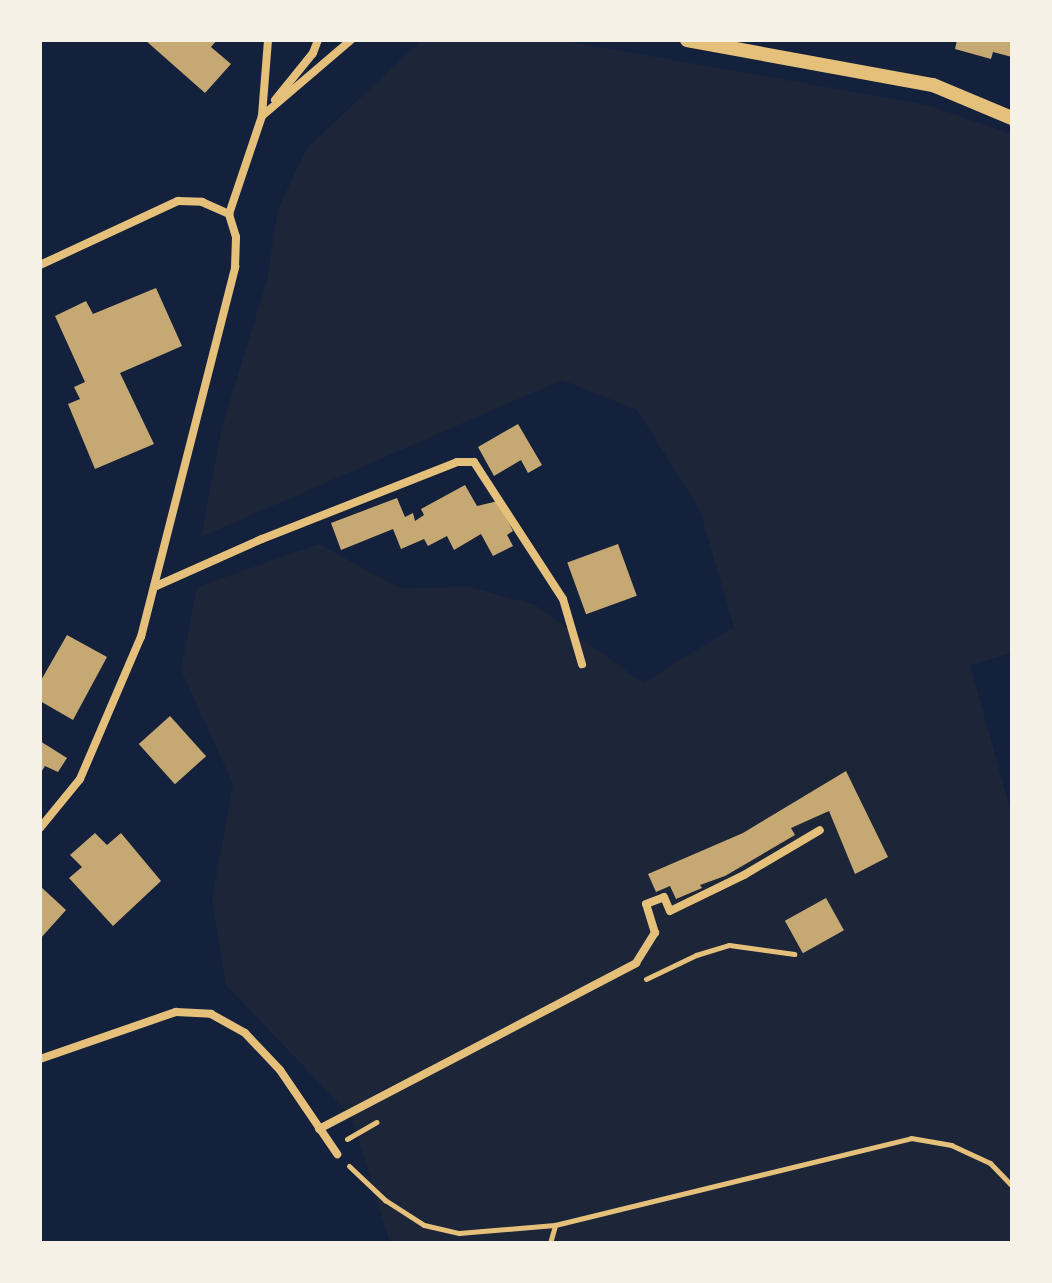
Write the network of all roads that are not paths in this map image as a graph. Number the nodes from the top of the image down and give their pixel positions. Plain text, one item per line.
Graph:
1 (268, 40) edge
2 (318, 40) edge
3 (351, 40) edge
4 (687, 40) edge
5 (262, 116) junction
6 (1012, 118) edge
7 (229, 214) junction
8 (40, 265) edge
9 (154, 587) junction
10 (582, 664) dead end
11 (40, 828) edge
12 (820, 830) dead end
13 (40, 1059) edge
14 (319, 1129) junction
15 (334, 1151) road end

1 - 5 street
2 - 5 street
3 - 5 street
4 - 6 street
5 - 7 street
7 - 8 street
7 - 9 street
9 - 10 street
9 - 11 street
12 - 14 street
13 - 14 street
14 - 15 street

